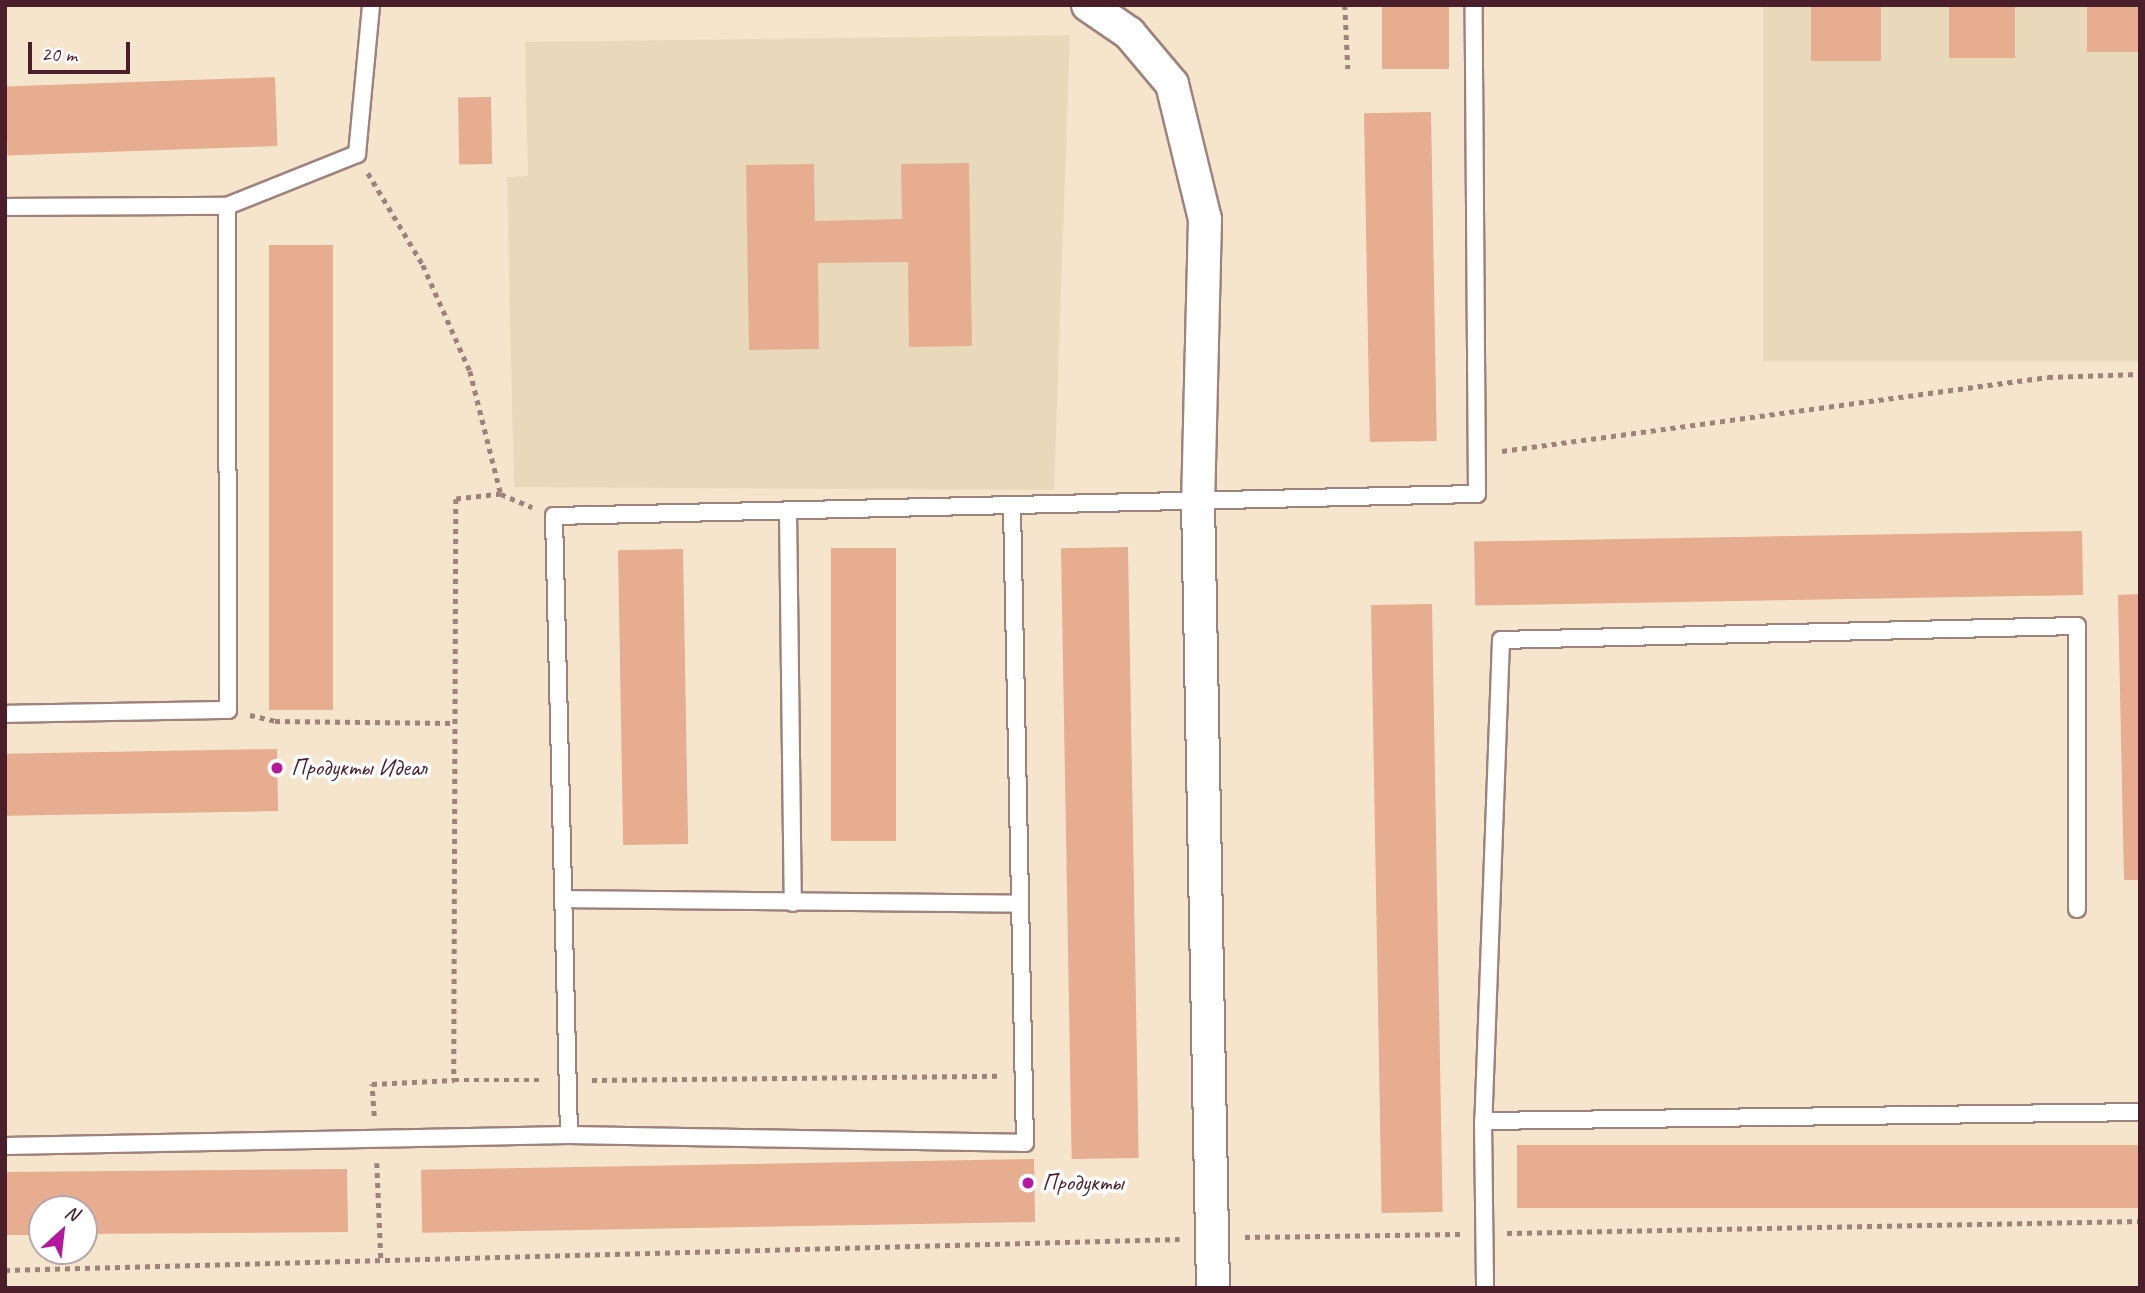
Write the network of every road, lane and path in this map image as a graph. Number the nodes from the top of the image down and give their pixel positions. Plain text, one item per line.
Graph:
1 (371, 5) edge
2 (1088, 5) edge
3 (1345, 5) edge
4 (1474, 5) edge
5 (1128, 19) edge
6 (1348, 69) dead end
7 (357, 154) junction
8 (227, 206) junction
9 (5, 207) edge
10 (2140, 374) edge
11 (1476, 455) junction
12 (1198, 500) junction
13 (1012, 505) junction
14 (788, 510) junction
15 (554, 516) junction
16 (228, 710) junction
17 (5, 714) edge
18 (455, 723) dead end
19 (563, 899) junction
20 (793, 904) junction
21 (1019, 904) junction
22 (2077, 909) dead end
23 (2140, 1112) edge
24 (1483, 1121) junction
25 (569, 1135) junction
26 (5, 1146) edge
27 (2140, 1221) edge
28 (1485, 1234) junction
29 (1212, 1238) junction
30 (5, 1270) edge
31 (1213, 1288) edge
32 (1485, 1288) edge

1 - 7 lane
2 - 5 street
3 - 6 path
4 - 11 lane
5 - 12 street
7 - 8 lane
7 - 15 path
8 - 9 lane
8 - 16 lane
10 - 11 path
11 - 12 lane
12 - 13 lane
12 - 29 street
13 - 14 lane
13 - 21 lane
14 - 15 lane
14 - 20 lane
15 - 19 lane
16 - 17 lane
16 - 18 path
19 - 20 lane
19 - 25 lane
20 - 21 lane
21 - 25 lane
22 - 24 lane
23 - 24 lane
24 - 28 lane
25 - 26 lane
27 - 28 path
28 - 29 path
28 - 32 lane
29 - 30 path
29 - 31 street

